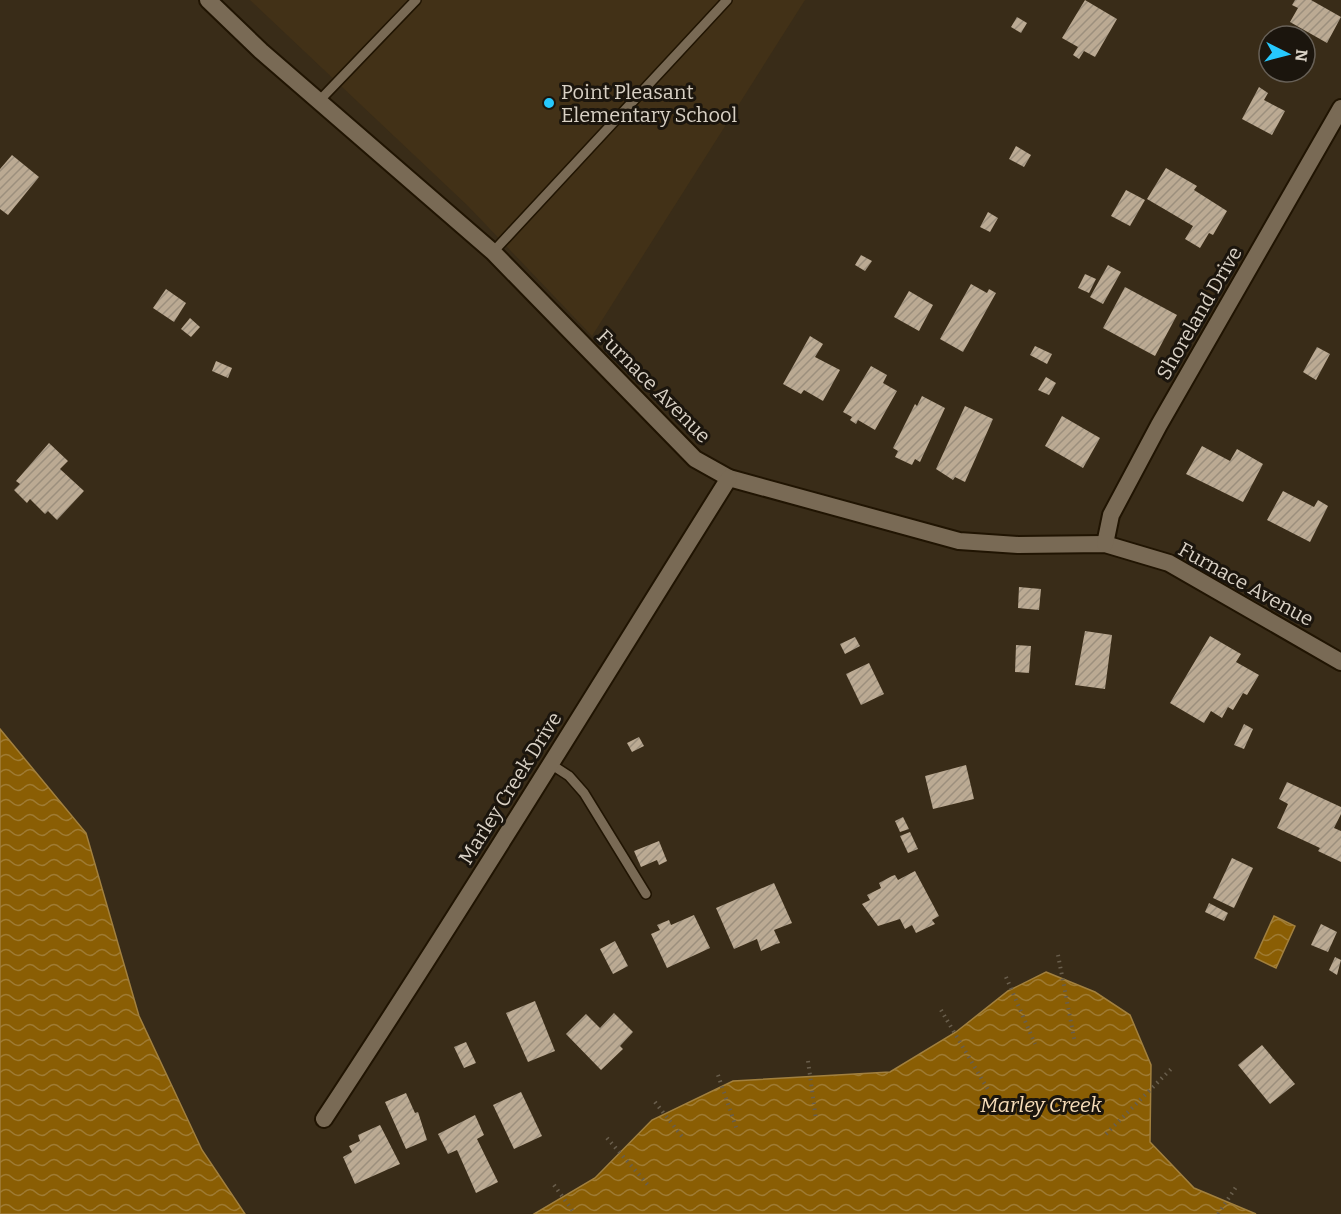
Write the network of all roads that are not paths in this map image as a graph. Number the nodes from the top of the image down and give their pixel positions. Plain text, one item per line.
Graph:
1 (208, 0) edge
2 (416, 0) edge
3 (728, 0) edge
4 (319, 101) junction
5 (1341, 108) edge
6 (493, 252) junction
7 (729, 478) junction
8 (1106, 544) junction
9 (1341, 662) edge
10 (549, 763) junction
11 (646, 894) dead end
12 (324, 1119) dead end

1 - 4 street, Furnace Avenue
2 - 4 lane
3 - 6 lane
4 - 6 street, Furnace Avenue
5 - 8 street, Shoreland Drive
6 - 7 street, Furnace Avenue
7 - 8 street, Furnace Avenue
7 - 10 street, Marley Creek Drive
8 - 9 street, Furnace Avenue
10 - 11 lane
10 - 12 street, Marley Creek Drive

